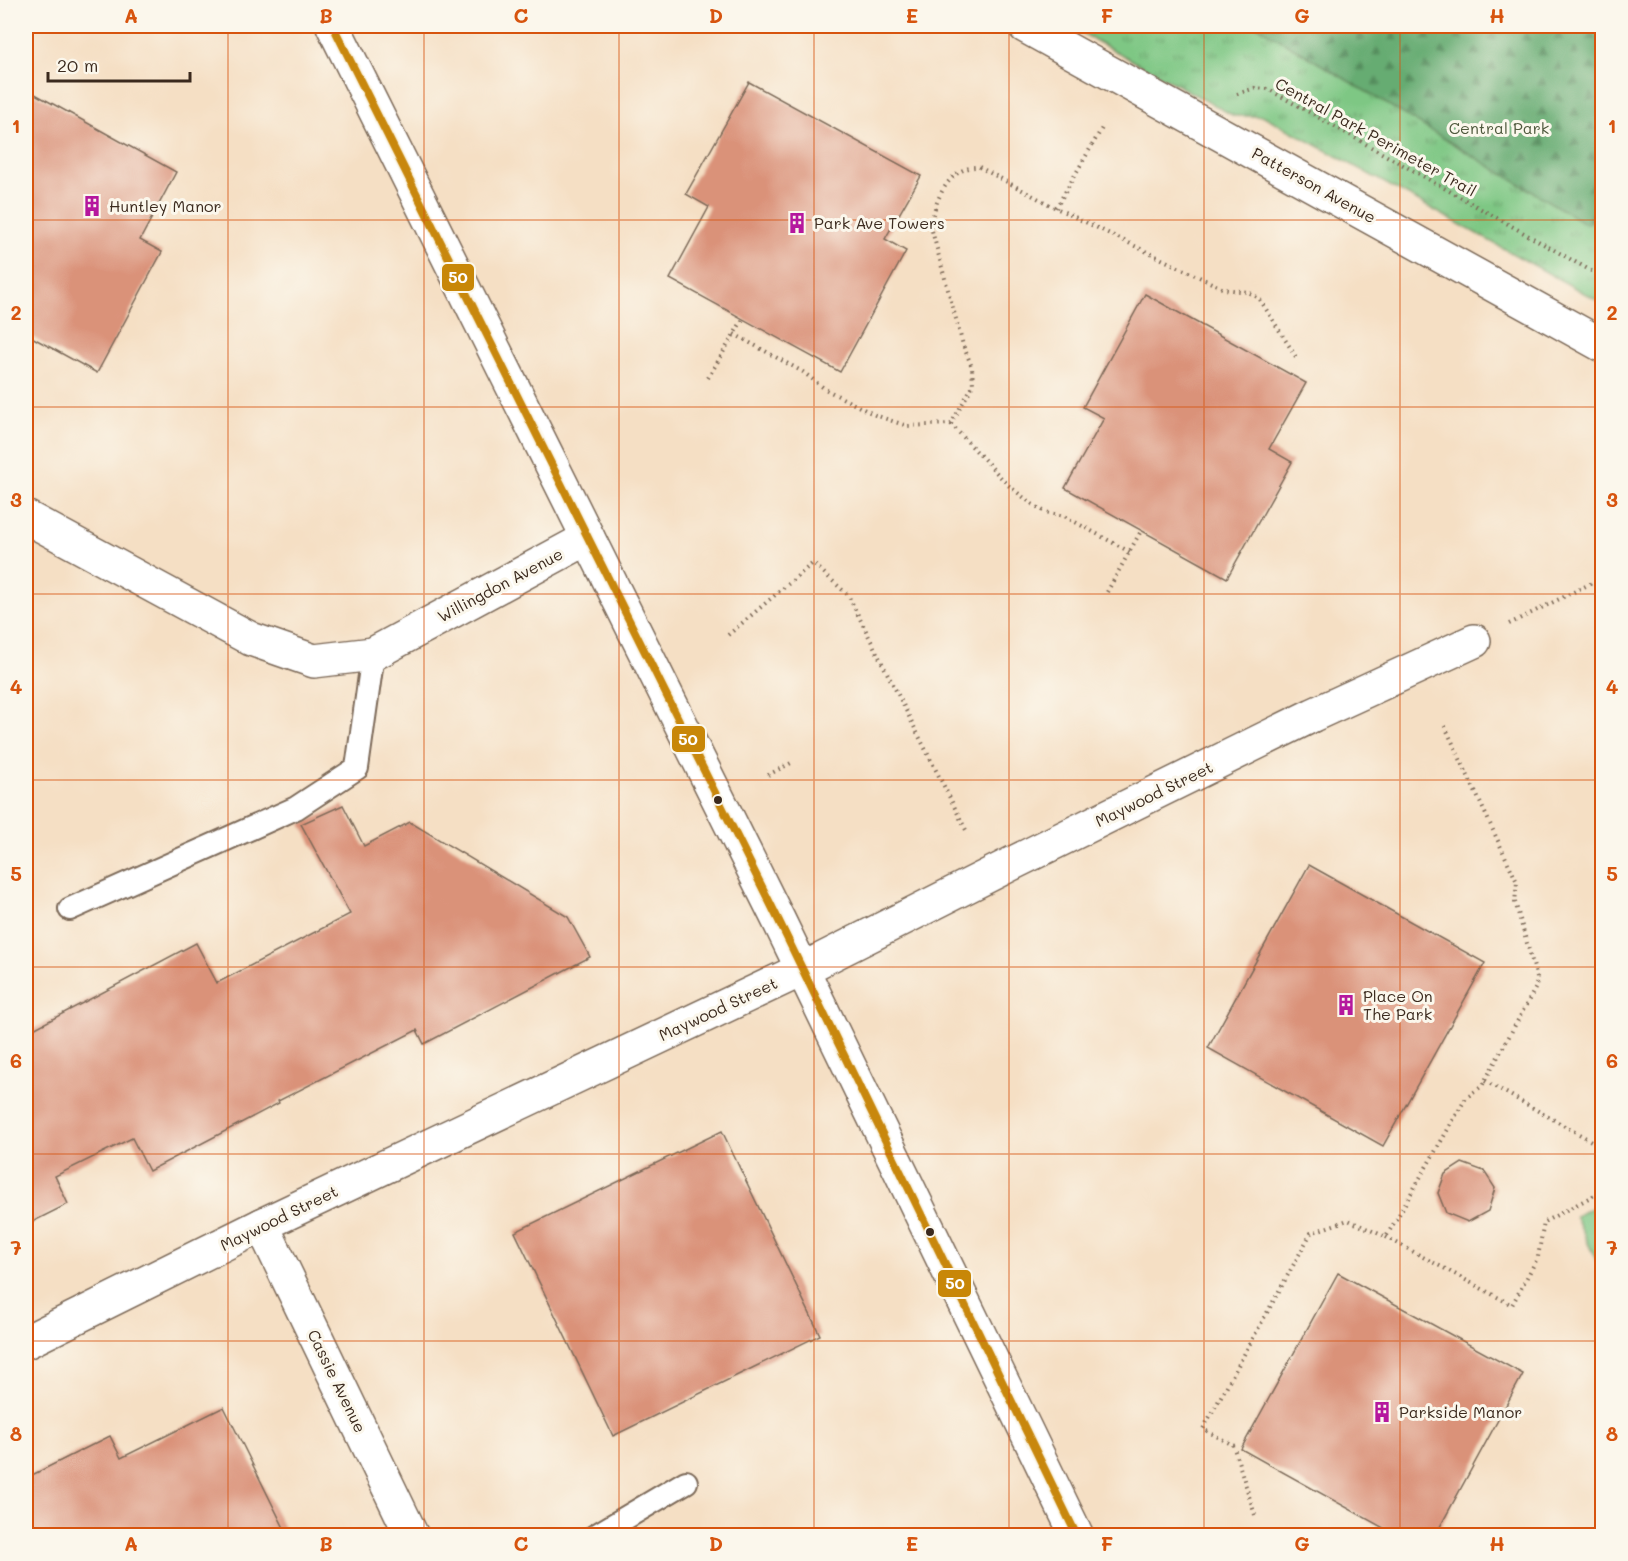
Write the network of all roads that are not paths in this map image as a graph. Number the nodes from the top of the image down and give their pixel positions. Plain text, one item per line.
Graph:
1 (333, 26) edge
2 (1025, 26) edge
3 (1602, 345) edge
4 (26, 517) edge
5 (588, 538) junction
6 (1474, 641) dead end
7 (373, 654) junction
8 (70, 909) dead end
9 (801, 970) junction
10 (262, 1226) junction
11 (26, 1342) edge
12 (686, 1482) dead end
13 (412, 1536) edge
14 (595, 1536) edge
15 (1077, 1536) edge

1 - 5 street
2 - 3 street, Patterson Avenue
4 - 7 street, Willingdon Avenue
5 - 7 street, Willingdon Avenue
5 - 9 street
6 - 9 street, Maywood Street
7 - 8 lane
9 - 10 street, Maywood Street
9 - 15 street
10 - 11 street, Maywood Street
10 - 13 street, Cassie Avenue
12 - 14 lane

